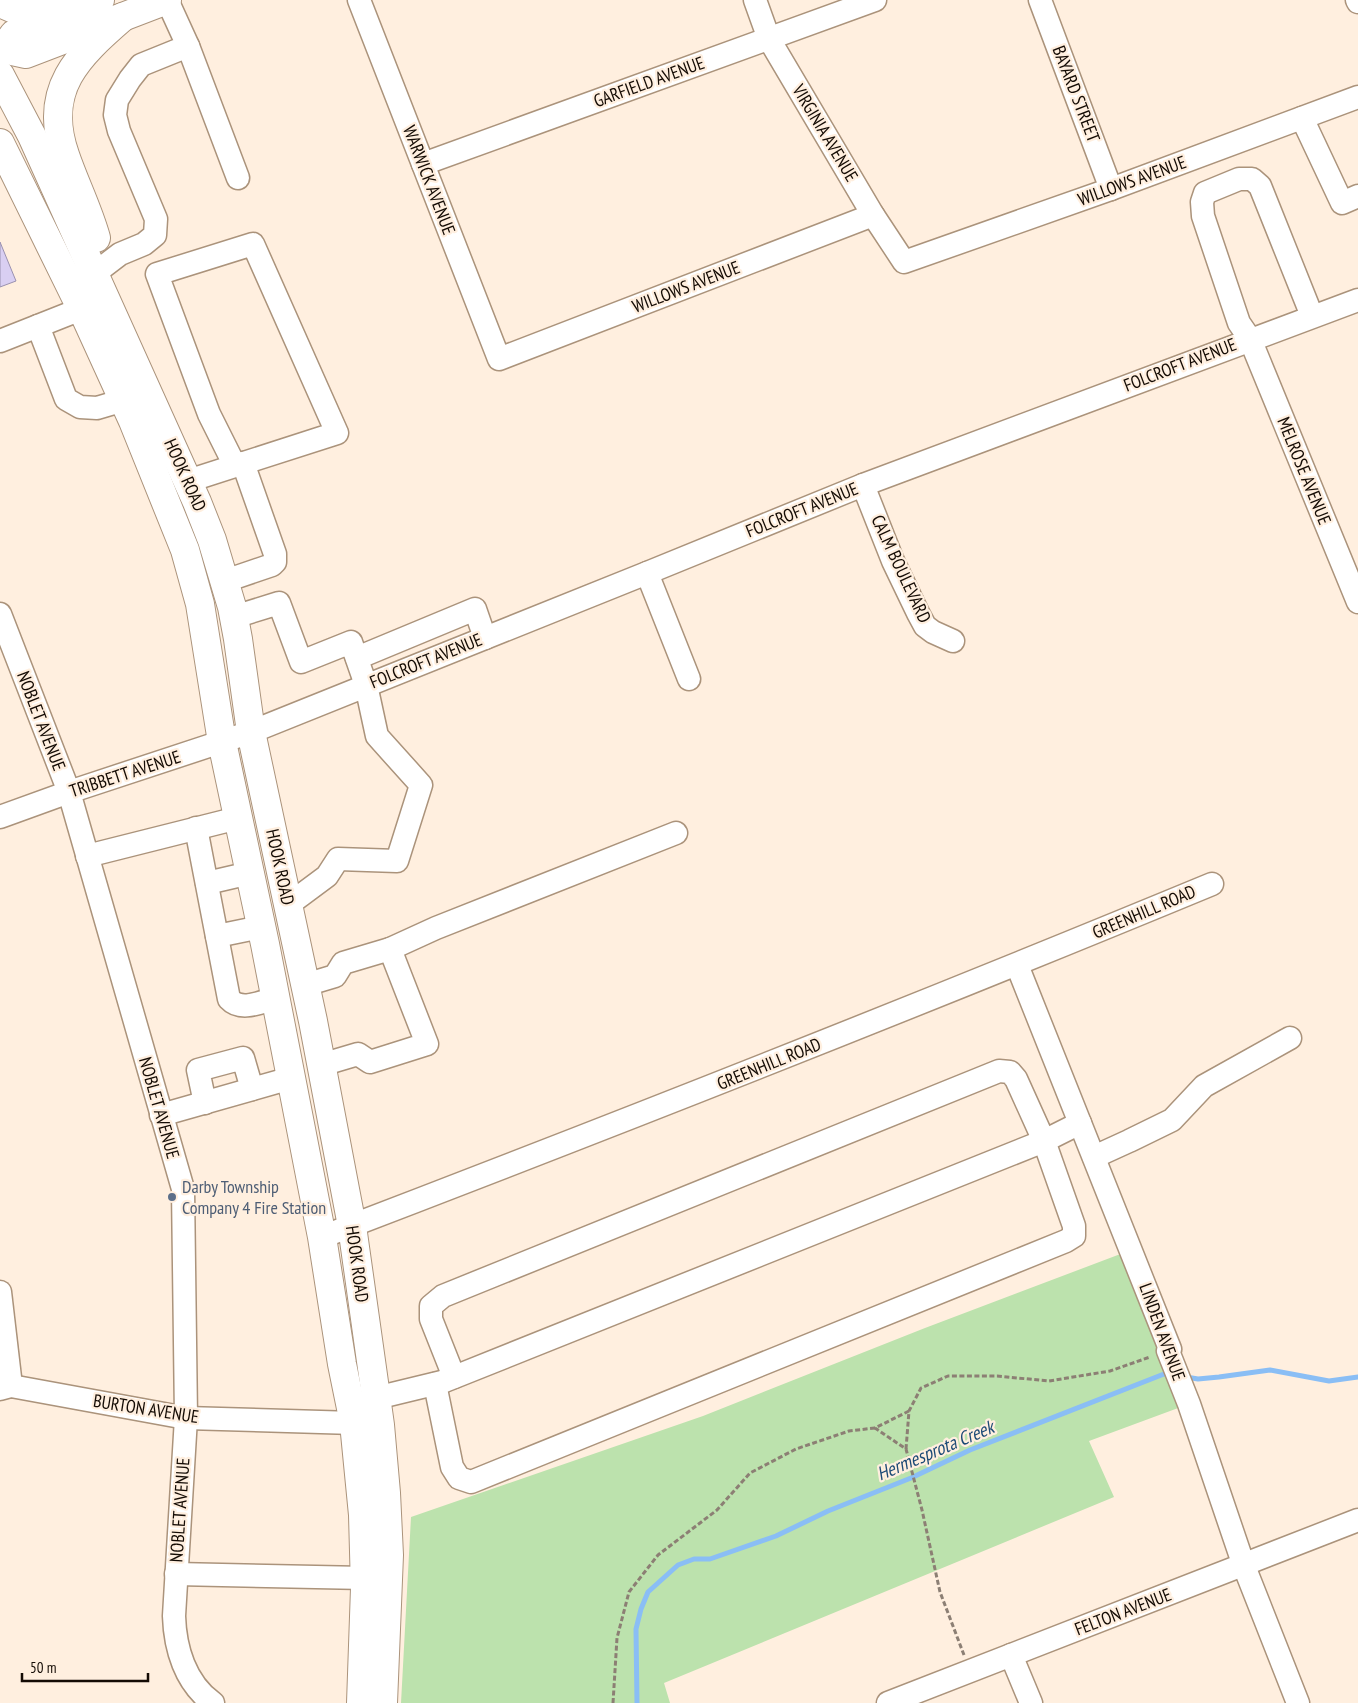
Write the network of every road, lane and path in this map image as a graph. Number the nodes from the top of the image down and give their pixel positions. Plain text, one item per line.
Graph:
1 (81, 0) edge
2 (100, 0) edge
3 (167, 0) edge
4 (360, 0) edge
5 (755, 0) edge
6 (875, 0) edge
7 (1040, 0) edge
8 (0, 3) edge
9 (123, 16) junction
10 (769, 39) junction
11 (188, 46) junction
12 (1, 58) edge
13 (1358, 97) edge
14 (1302, 118) junction
15 (0, 143) edge
16 (423, 164) junction
17 (238, 178) dead end
18 (1111, 189) junction
19 (1358, 196) edge
20 (873, 215) junction
21 (904, 262) joint
22 (103, 267) junction
23 (1358, 300) edge
24 (110, 308) junction
25 (82, 309) junction
26 (1312, 316) junction
27 (38, 326) junction
28 (1250, 339) junction
29 (0, 341) edge
30 (499, 359) joint
31 (124, 400) junction
32 (239, 465) junction
33 (188, 481) junction
34 (863, 485) junction
35 (648, 573) junction
36 (225, 582) junction
37 (1358, 602) edge
38 (0, 614) edge
39 (234, 617) junction
40 (485, 638) junction
41 (953, 641) dead end
42 (357, 658) junction
43 (689, 679) dead end
44 (366, 685) junction
45 (251, 732) junction
46 (222, 742) junction
47 (69, 792) junction
48 (0, 818) edge
49 (238, 818) junction
50 (196, 828) junction
51 (676, 833) dead end
52 (87, 856) junction
53 (250, 873) junction
54 (207, 883) junction
55 (1212, 884) dead end
56 (288, 905) junction
57 (262, 927) junction
58 (217, 936) junction
59 (390, 949) junction
60 (1017, 965) junction
61 (305, 985) junction
62 (276, 998) junction
63 (1290, 1038) dead end
64 (321, 1066) junction
65 (291, 1078) junction
66 (252, 1089) junction
67 (204, 1102) junction
68 (161, 1115) junction
69 (1080, 1123) junction
70 (1044, 1141) junction
71 (1094, 1156) junction
72 (352, 1226) junction
73 (322, 1238) junction
74 (0, 1292) edge
75 (1168, 1351) junction
76 (444, 1381) junction
77 (5, 1387) edge
78 (376, 1398) junction
79 (909, 1411) junction
80 (186, 1418) junction
81 (354, 1423) junction
82 (876, 1428) junction
83 (906, 1450) junction
84 (1358, 1520) edge
85 (1244, 1566) junction
86 (176, 1574) junction
87 (365, 1578) junction
88 (1011, 1655) junction
89 (964, 1656) dead end
90 (213, 1703) edge
91 (361, 1703) edge
92 (383, 1703) edge
93 (613, 1703) edge
94 (888, 1703) edge
95 (1031, 1703) edge
96 (1298, 1703) edge

1 - 8 main road
2 - 12 main road
3 - 9 main road
3 - 11 street
4 - 16 street, WARWICK AVENUE
5 - 10 street, VIRGINIA AVENUE
6 - 10 street, GARFIELD AVENUE
7 - 18 street, BAYARD STREET
9 - 12 main road
9 - 22 main road
10 - 16 street, GARFIELD AVENUE
10 - 20 street, VIRGINIA AVENUE
11 - 17 street
11 - 22 street
12 - 24 main road, HOOK ROAD
13 - 14 street, WILLOWS AVENUE
14 - 18 street, WILLOWS AVENUE
14 - 19 street
15 - 25 main road, HOOK ROAD
16 - 30 street, WARWICK AVENUE
18 - 21 street, WILLOWS AVENUE
20 - 21 street, VIRGINIA AVENUE
20 - 30 street, WILLOWS AVENUE
22 - 24 main road
23 - 26 street, FOLCROFT AVENUE
24 - 33 main road, HOOK ROAD
25 - 27 street
25 - 31 main road, HOOK ROAD
26 - 28 street, FOLCROFT AVENUE
26 - 28 street, MELROSE AVENUE
27 - 29 street
27 - 31 street
28 - 34 street, FOLCROFT AVENUE
28 - 37 street, MELROSE AVENUE
31 - 46 main road, HOOK ROAD
32 - 32 street
32 - 33 street
32 - 36 street
33 - 36 main road, HOOK ROAD
34 - 35 street, FOLCROFT AVENUE
34 - 41 street, CALM BOULEVARD
35 - 40 street, FOLCROFT AVENUE
35 - 43 street
36 - 39 main road, HOOK ROAD
38 - 47 street, NOBLET AVENUE
39 - 42 street
39 - 45 main road, HOOK ROAD
40 - 42 street
40 - 44 street, FOLCROFT AVENUE
42 - 44 street
44 - 45 street, FOLCROFT AVENUE
44 - 56 street
45 - 46 street, TRIBBETT AVENUE
45 - 56 main road, HOOK ROAD
46 - 47 street, TRIBBETT AVENUE
46 - 49 main road, HOOK ROAD
47 - 48 street, TRIBBETT AVENUE
47 - 52 street, NOBLET AVENUE
49 - 50 street
49 - 53 main road, HOOK ROAD
50 - 52 street
50 - 54 street
51 - 59 street
52 - 68 street, NOBLET AVENUE
53 - 54 street
53 - 57 main road, HOOK ROAD
54 - 58 street
55 - 60 street, GREENHILL ROAD
56 - 61 main road, HOOK ROAD
57 - 58 street
57 - 62 main road, HOOK ROAD
58 - 62 street
59 - 61 street
59 - 64 street
60 - 69 street, LINDEN AVENUE
60 - 72 street, GREENHILL ROAD
61 - 64 main road, HOOK ROAD
62 - 65 main road, HOOK ROAD
63 - 71 street
64 - 72 main road, HOOK ROAD
65 - 66 street
65 - 73 main road, HOOK ROAD
66 - 67 street
66 - 67 street
67 - 68 street
68 - 80 street, NOBLET AVENUE
69 - 70 street
69 - 71 street, LINDEN AVENUE
70 - 76 street
70 - 76 street
70 - 76 street
71 - 75 street, LINDEN AVENUE
72 - 73 street, GREENHILL ROAD
72 - 78 main road, HOOK ROAD
73 - 81 main road, HOOK ROAD
74 - 77 street
75 - 79 path
75 - 85 street, LINDEN AVENUE
76 - 78 street
77 - 80 street, BURTON AVENUE
78 - 92 main road, HOOK ROAD
79 - 82 path
79 - 83 path
80 - 81 street, BURTON AVENUE
80 - 86 street, NOBLET AVENUE
81 - 87 main road, HOOK ROAD
82 - 83 path
82 - 93 path
83 - 89 path
84 - 85 street, FELTON AVENUE
85 - 88 street, FELTON AVENUE
85 - 96 street, LINDEN AVENUE
86 - 87 street
86 - 90 street, NOBLET AVENUE
87 - 91 main road, HOOK ROAD
88 - 94 street, FELTON AVENUE
88 - 95 street

